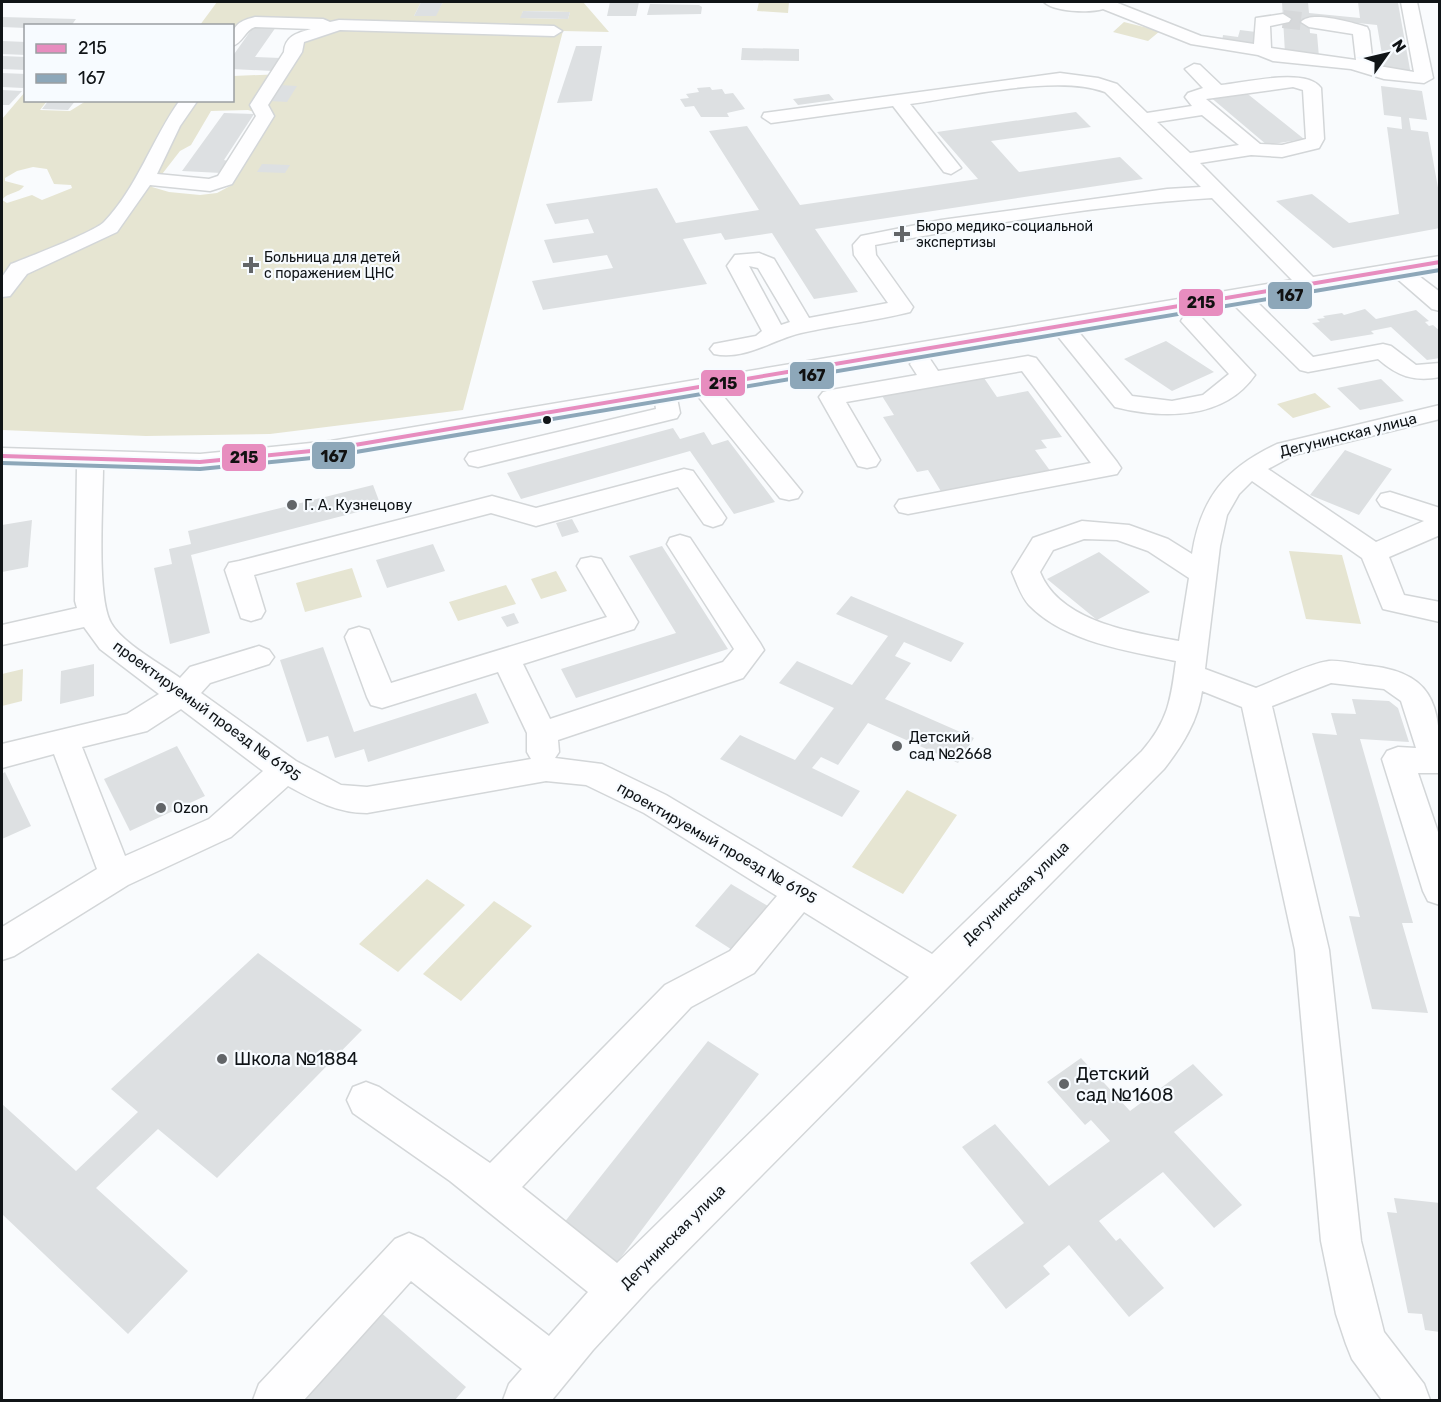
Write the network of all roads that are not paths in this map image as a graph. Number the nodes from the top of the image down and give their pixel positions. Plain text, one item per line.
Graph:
1 (1052, 2) edge
2 (1105, 2) edge
3 (1409, 2) edge
4 (1283, 20) tunnel mouth
5 (1309, 22) tunnel mouth
6 (339, 25) junction
7 (554, 31) dead end
8 (234, 38) edge
9 (1262, 51) junction
10 (1359, 66) junction
11 (1194, 69) dead end
12 (1218, 91) junction
13 (897, 99) junction
14 (188, 102) edge
15 (1206, 109) junction
16 (771, 117) dead end
17 (1143, 119) junction
18 (1255, 149) junction
19 (1186, 160) junction
20 (951, 168) dead end
21 (145, 178) junction
22 (1216, 192) junction
23 (1398, 269) junction
24 (1434, 269) edge
25 (1308, 284) junction
26 (2, 291) edge
27 (1238, 296) junction
28 (1440, 304) edge
29 (1192, 321) dead end
30 (803, 326) junction
31 (1062, 326) junction
32 (774, 333) junction
33 (722, 349) dead end
34 (913, 351) junction
35 (1440, 370) edge
36 (932, 380) junction
37 (703, 387) junction
38 (667, 394) junction
39 (1440, 412) edge
40 (468, 428) junction
41 (2, 456) edge
42 (90, 459) junction
43 (478, 459) junction
44 (867, 460) dead end
45 (1250, 468) junction
46 (789, 492) dead end
47 (1390, 500) dead end
48 (492, 504) junction
49 (908, 507) dead end
50 (1440, 517) edge
51 (713, 518) dead end
52 (1440, 524) edge
53 (680, 543) dead end
54 (1374, 553) junction
55 (591, 566) dead end
56 (1203, 574) junction
57 (251, 611) dead end
58 (1440, 612) edge
59 (92, 615) junction
60 (2, 635) edge
61 (359, 637) dead end
62 (259, 657) dead end
63 (506, 659) junction
64 (1190, 664) junction
65 (182, 694) junction
66 (1256, 700) junction
67 (542, 733) junction
68 (64, 740) junction
69 (2, 756) edge
70 (546, 769) junction
71 (285, 770) junction
72 (116, 875) junction
73 (1440, 891) edge
74 (801, 892) junction
75 (2, 945) edge
76 (934, 974) junction
77 (366, 1100) dead end
78 (492, 1190) junction
79 (620, 1291) junction
80 (551, 1365) junction
81 (275, 1401) edge
82 (525, 1401) edge
83 (1408, 1401) edge

1 - 2 street
2 - 9 street
3 - 10 street
4 - 9 street
5 - 10 street
6 - 7 street
6 - 8 street
6 - 21 street
9 - 10 street
11 - 12 street
12 - 15 street
12 - 18 street
13 - 16 street
13 - 17 street
13 - 20 street
14 - 21 street
15 - 17 street
15 - 18 street
17 - 19 street
18 - 19 street
19 - 22 street
21 - 26 street
22 - 25 street
22 - 30 street
23 - 24 street
23 - 25 street
23 - 28 street
25 - 27 street
27 - 31 street
27 - 35 street
29 - 31 street
30 - 32 street
30 - 32 street
31 - 34 street
32 - 33 street
34 - 36 street
34 - 37 street
36 - 44 street
36 - 49 street
37 - 38 street
37 - 46 street
38 - 40 street
38 - 43 street
39 - 45 street, Дегунинская улица
40 - 42 street
40 - 43 street
41 - 42 street
42 - 59 street, проектируемый проезд № 6195
43 - 48 street
45 - 54 street
45 - 56 street, Дегунинская улица
47 - 50 street
48 - 51 street
48 - 57 street
52 - 54 street
53 - 67 street
54 - 58 street
55 - 63 street
56 - 64 street, Дегунинская улица
56 - 64 street
59 - 60 street
59 - 65 street, проектируемый проезд № 6195
61 - 63 street
62 - 65 street
63 - 67 street
64 - 66 street
64 - 76 street, Дегунинская улица
65 - 68 street
65 - 71 street, проектируемый проезд № 6195
66 - 73 street
66 - 83 street
67 - 70 street
68 - 69 street
68 - 72 street
70 - 71 street, проектируемый проезд № 6195
70 - 74 street, проектируемый проезд № 6195
71 - 72 street
72 - 75 street
74 - 76 street, проектируемый проезд № 6195
74 - 78 street
76 - 79 street, Дегунинская улица
77 - 78 street
78 - 79 street
79 - 80 street, Дегунинская улица
80 - 81 street
80 - 82 street, Дегунинская улица

